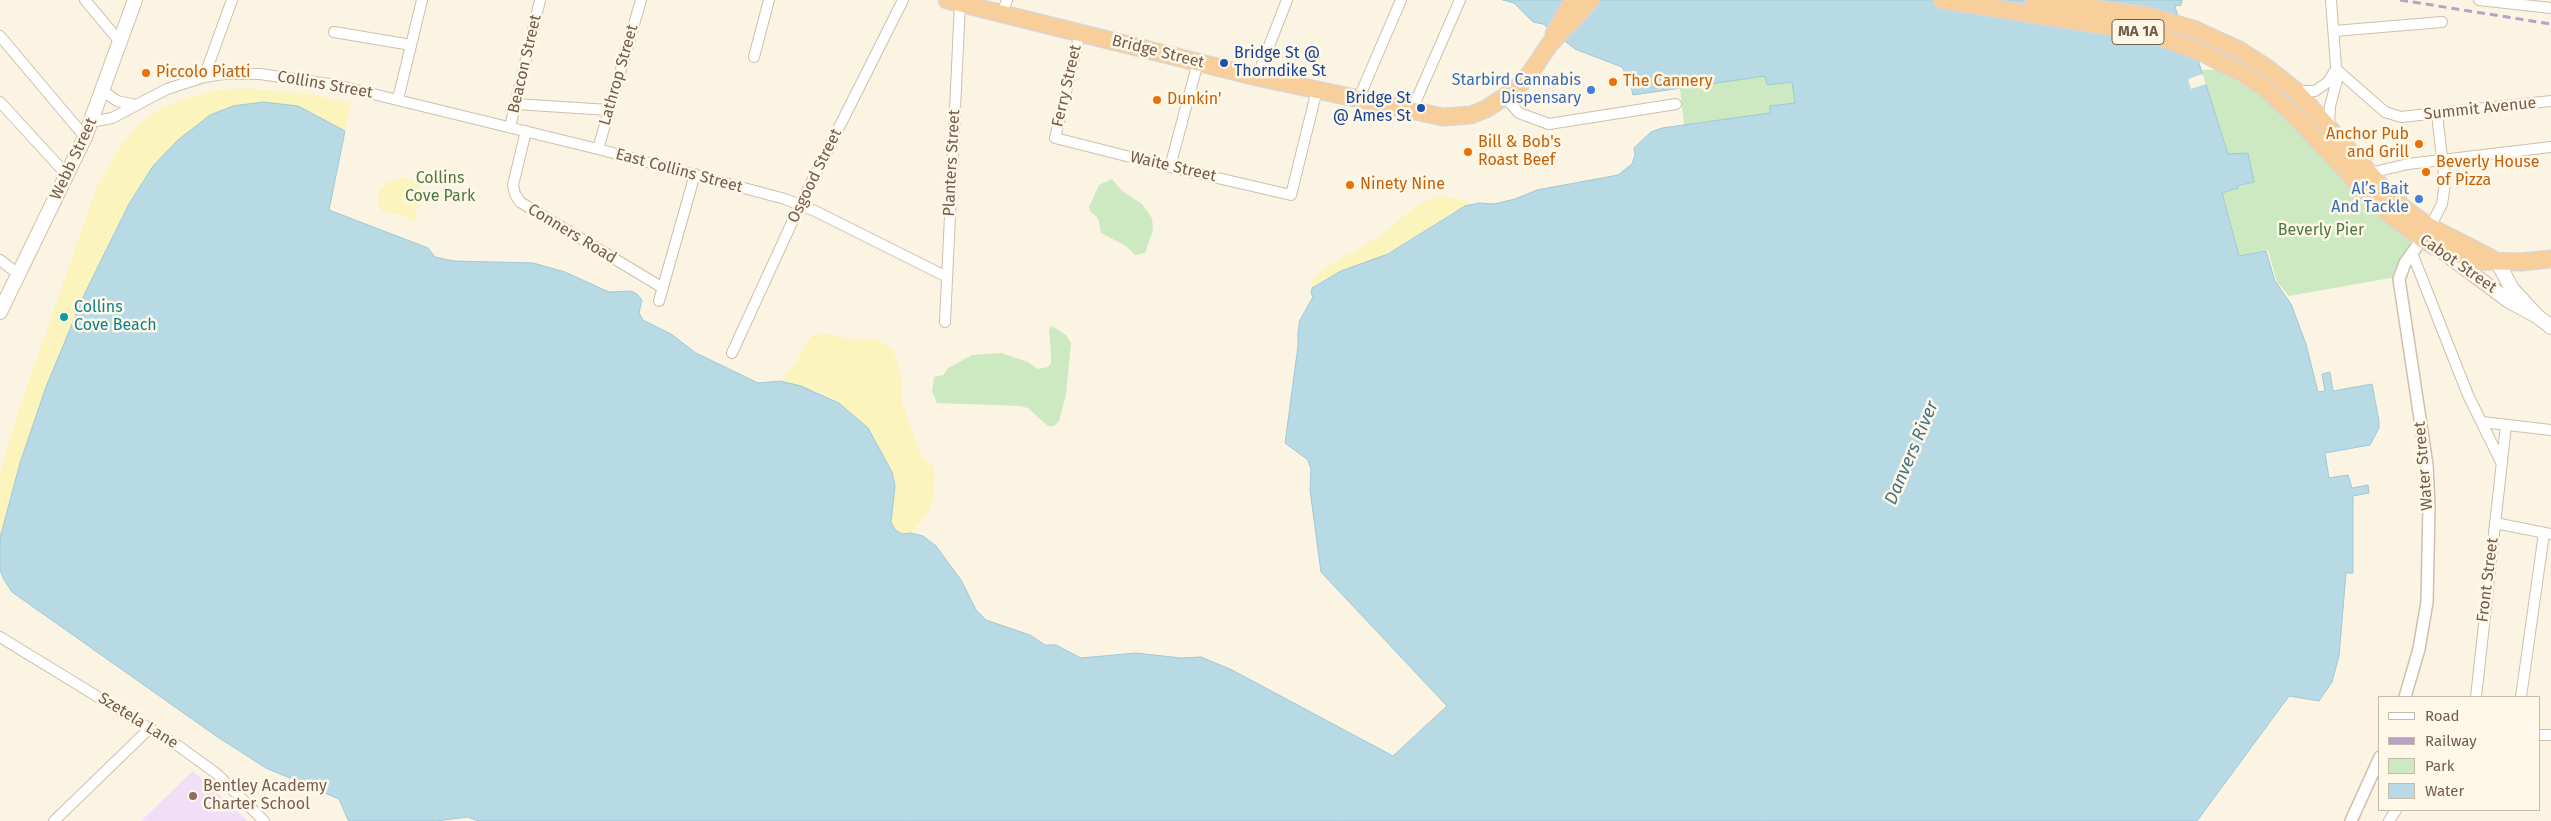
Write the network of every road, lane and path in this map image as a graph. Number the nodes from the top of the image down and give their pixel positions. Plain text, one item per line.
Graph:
1 (84, 0) edge
2 (136, 0) edge
3 (232, 0) edge
4 (422, 0) edge
5 (540, 0) edge
6 (641, 0) edge
7 (769, 0) edge
8 (903, 0) edge
9 (1288, 0) edge
10 (1402, 0) edge
11 (1460, 0) edge
12 (1573, 0) edge
13 (1591, 0) edge
14 (1942, 0) edge
15 (2331, 0) edge
16 (2479, 0) edge
17 (953, 2) edge
18 (1005, 7) edge
19 (2030, 7) edge
20 (2551, 8) edge
21 (2442, 22) dead end
22 (2334, 31) junction
23 (334, 32) dead end
24 (1080, 33) junction
25 (0, 36) edge
26 (120, 42) junction
27 (411, 45) junction
28 (1550, 45) junction
29 (754, 57) dead end
30 (1198, 62) junction
31 (2336, 70) junction
32 (1257, 76) junction
33 (204, 77) junction
34 (1317, 90) junction
35 (103, 91) junction
36 (2296, 91) junction
37 (1505, 97) junction
38 (398, 99) junction
39 (1358, 100) junction
40 (2551, 101) edge
41 (0, 102) edge
42 (516, 104) junction
43 (1676, 104) dead end
44 (136, 105) junction
45 (609, 110) junction
46 (1411, 112) junction
47 (2437, 114) junction
48 (91, 122) junction
49 (510, 127) junction
50 (2329, 127) junction
51 (526, 131) junction
52 (85, 137) junction
53 (1055, 138) joint
54 (2551, 148) edge
55 (598, 149) junction
56 (2444, 159) junction
57 (1170, 167) junction
58 (2370, 173) junction
59 (695, 174) junction
60 (67, 175) junction
61 (800, 205) junction
62 (2429, 238) junction
63 (2412, 254) junction
64 (2551, 259) edge
65 (0, 260) edge
66 (2497, 261) junction
67 (18, 274) junction
68 (947, 277) junction
69 (663, 288) junction
70 (659, 301) dead end
71 (0, 312) edge
72 (2538, 316) junction
73 (945, 322) dead end
74 (2551, 327) edge
75 (732, 353) dead end
76 (2482, 422) junction
77 (2506, 425) junction
78 (2551, 430) edge
79 (2502, 463) junction
80 (2495, 523) junction
81 (2548, 533) edge
82 (0, 637) edge
83 (2405, 696) edge
84 (2476, 696) edge
85 (2521, 696) edge
86 (150, 728) junction
87 (2378, 762) edge
88 (54, 821) edge
89 (264, 821) edge
90 (2351, 821) edge

1 - 26 street
2 - 26 main road, Webb Street
3 - 33 street
4 - 27 street
5 - 42 street, Beacon Street
6 - 45 street, Lathrop Street
7 - 29 street
8 - 61 street, Osgood Street
9 - 32 street
10 - 39 street
11 - 46 street
12 - 28 highway, Bridge Street
13 - 28 highway, Bridge Street
14 - 19 highway, MA 1A
15 - 22 street
16 - 20 street
17 - 18 highway, Bridge Street
17 - 68 street, Planters Street
18 - 24 highway, Bridge Street
19 - 36 highway, Cabot Street / MA 1A
19 - 62 highway, Cabot Street / MA 1A
21 - 22 street
22 - 31 street
23 - 27 street
24 - 30 highway, Bridge Street
24 - 53 street, Ferry Street
25 - 52 street
26 - 35 main road, Webb Street
27 - 38 street
28 - 37 highway, Bridge Street
30 - 32 highway, Bridge Street
30 - 57 street
31 - 36 street
31 - 47 street, Summit Avenue
31 - 50 street
32 - 34 highway, Bridge Street
33 - 38 street, Collins Street
33 - 44 street, Collins Street
34 - 39 highway, Bridge Street
34 - 57 street, Waite Street
35 - 44 street
35 - 48 main road, Webb Street
36 - 50 highway, Cabot Street / MA 1A
37 - 43 street
37 - 46 highway, Bridge Street
38 - 49 street, East Collins Street
39 - 46 highway, Bridge Street
40 - 47 street, Summit Avenue
41 - 60 street
42 - 45 street
42 - 49 street, Beacon Street
44 - 48 street, Collins Street
45 - 55 street, Lathrop Street
47 - 56 street
48 - 52 main road, Webb Street
49 - 51 street, East Collins Street
50 - 58 highway, Cabot Street / MA 1A
51 - 55 street, East Collins Street
51 - 69 street, Conners Road
52 - 60 main road, Webb Street
53 - 57 street, Waite Street
54 - 56 street
55 - 59 street, East Collins Street
56 - 58 street
56 - 62 street
58 - 62 highway, Cabot Street / MA 1A
59 - 61 street, East Collins Street
59 - 69 street
60 - 67 main road, Webb Street
61 - 68 street, East Collins Street
61 - 75 street, Osgood Street
62 - 63 street, Water Street
62 - 66 highway, MA 1A
62 - 72 main road, Cabot Street
63 - 76 street
63 - 83 street, Water Street
64 - 66 highway, MA 1A
65 - 67 street
66 - 72 main road, Cabot Street
67 - 71 main road, Webb Street
68 - 73 street, Planters Street
69 - 70 street
72 - 74 main road, Cabot Street
76 - 77 street
76 - 79 street
77 - 78 street
77 - 79 street, Front Street
79 - 80 street, Front Street
80 - 81 street
80 - 84 street, Front Street
81 - 85 street
82 - 86 street, Szetela Lane
86 - 88 street
86 - 89 street, Szetela Lane
87 - 90 street

